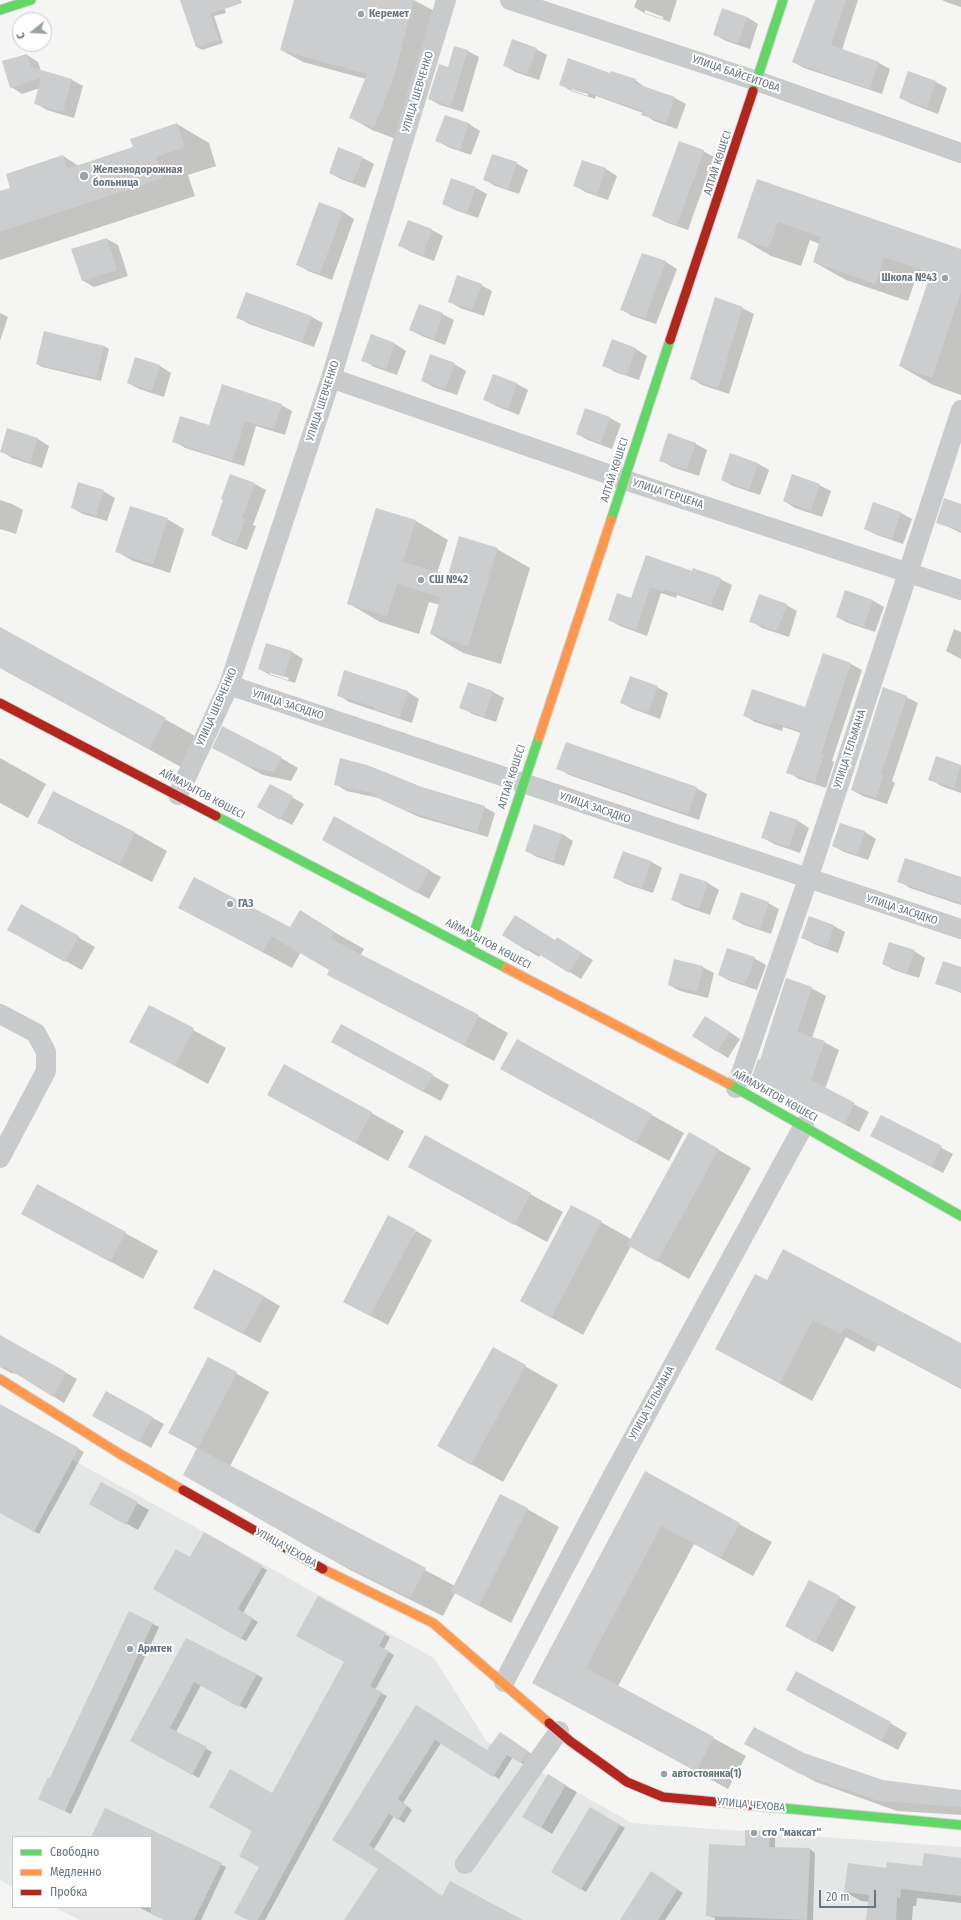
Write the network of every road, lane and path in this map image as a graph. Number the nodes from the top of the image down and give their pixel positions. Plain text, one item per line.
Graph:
1 (31, 0) edge
2 (446, 0) edge
3 (510, 0) edge
4 (783, 0) edge
5 (0, 10) edge
6 (757, 81) junction
7 (961, 153) edge
8 (331, 378) junction
9 (961, 410) edge
10 (625, 480) junction
11 (908, 573) junction
12 (961, 590) edge
13 (229, 685) junction
14 (0, 703) edge
15 (523, 783) junction
16 (178, 795) junction
17 (808, 879) junction
18 (961, 929) edge
19 (469, 948) junction
20 (0, 1014) edge
21 (736, 1088) junction
22 (804, 1125) junction
23 (0, 1158) edge
24 (961, 1216) edge
25 (0, 1379) edge
26 (504, 1682) junction
27 (560, 1731) junction
28 (961, 1825) edge
29 (465, 1864) dead end

1 - 5 street
2 - 8 street, УЛИЦА ШЕВЧЕНКО
3 - 6 street, УЛИЦА БАЙСЕИТОВА
4 - 6 street, АЛТАЙ КӨШЕСІ
6 - 7 street, УЛИЦА БАЙСЕИТОВА
6 - 10 street, АЛТАЙ КӨШЕСІ
8 - 10 street, УЛИЦА ГЕРЦЕНА
8 - 13 street, УЛИЦА ШЕВЧЕНКО
9 - 11 street, УЛИЦА ТЕЛЬМАНА
10 - 11 street, УЛИЦА ГЕРЦЕНА
10 - 15 street, АЛТАЙ КӨШЕСІ
11 - 12 street, УЛИЦА ГЕРЦЕНА
11 - 17 street, УЛИЦА ТЕЛЬМАНА
13 - 15 street, УЛИЦА ЗАСЯДКО
13 - 16 street, УЛИЦА ШЕВЧЕНКО
14 - 16 street, АЙМАУЫТОВ КӨШЕСІ
15 - 17 street, УЛИЦА ЗАСЯДКО
15 - 19 street, АЛТАЙ КӨШЕСІ
16 - 19 street, АЙМАУЫТОВ КӨШЕСІ
17 - 18 street, УЛИЦА ЗАСЯДКО
17 - 21 street, УЛИЦА ТЕЛЬМАНА
19 - 21 street, АЙМАУЫТОВ КӨШЕСІ
20 - 23 street
21 - 22 street, АЙМАУЫТОВ КӨШЕСІ
22 - 24 street, АЙМАУЫТОВ КӨШЕСІ
22 - 26 street, УЛИЦА ТЕЛЬМАНА
25 - 26 street, УЛИЦА ЧЕХОВА
26 - 27 street, УЛИЦА ЧЕХОВА
27 - 28 street, УЛИЦА ЧЕХОВА
27 - 29 street

